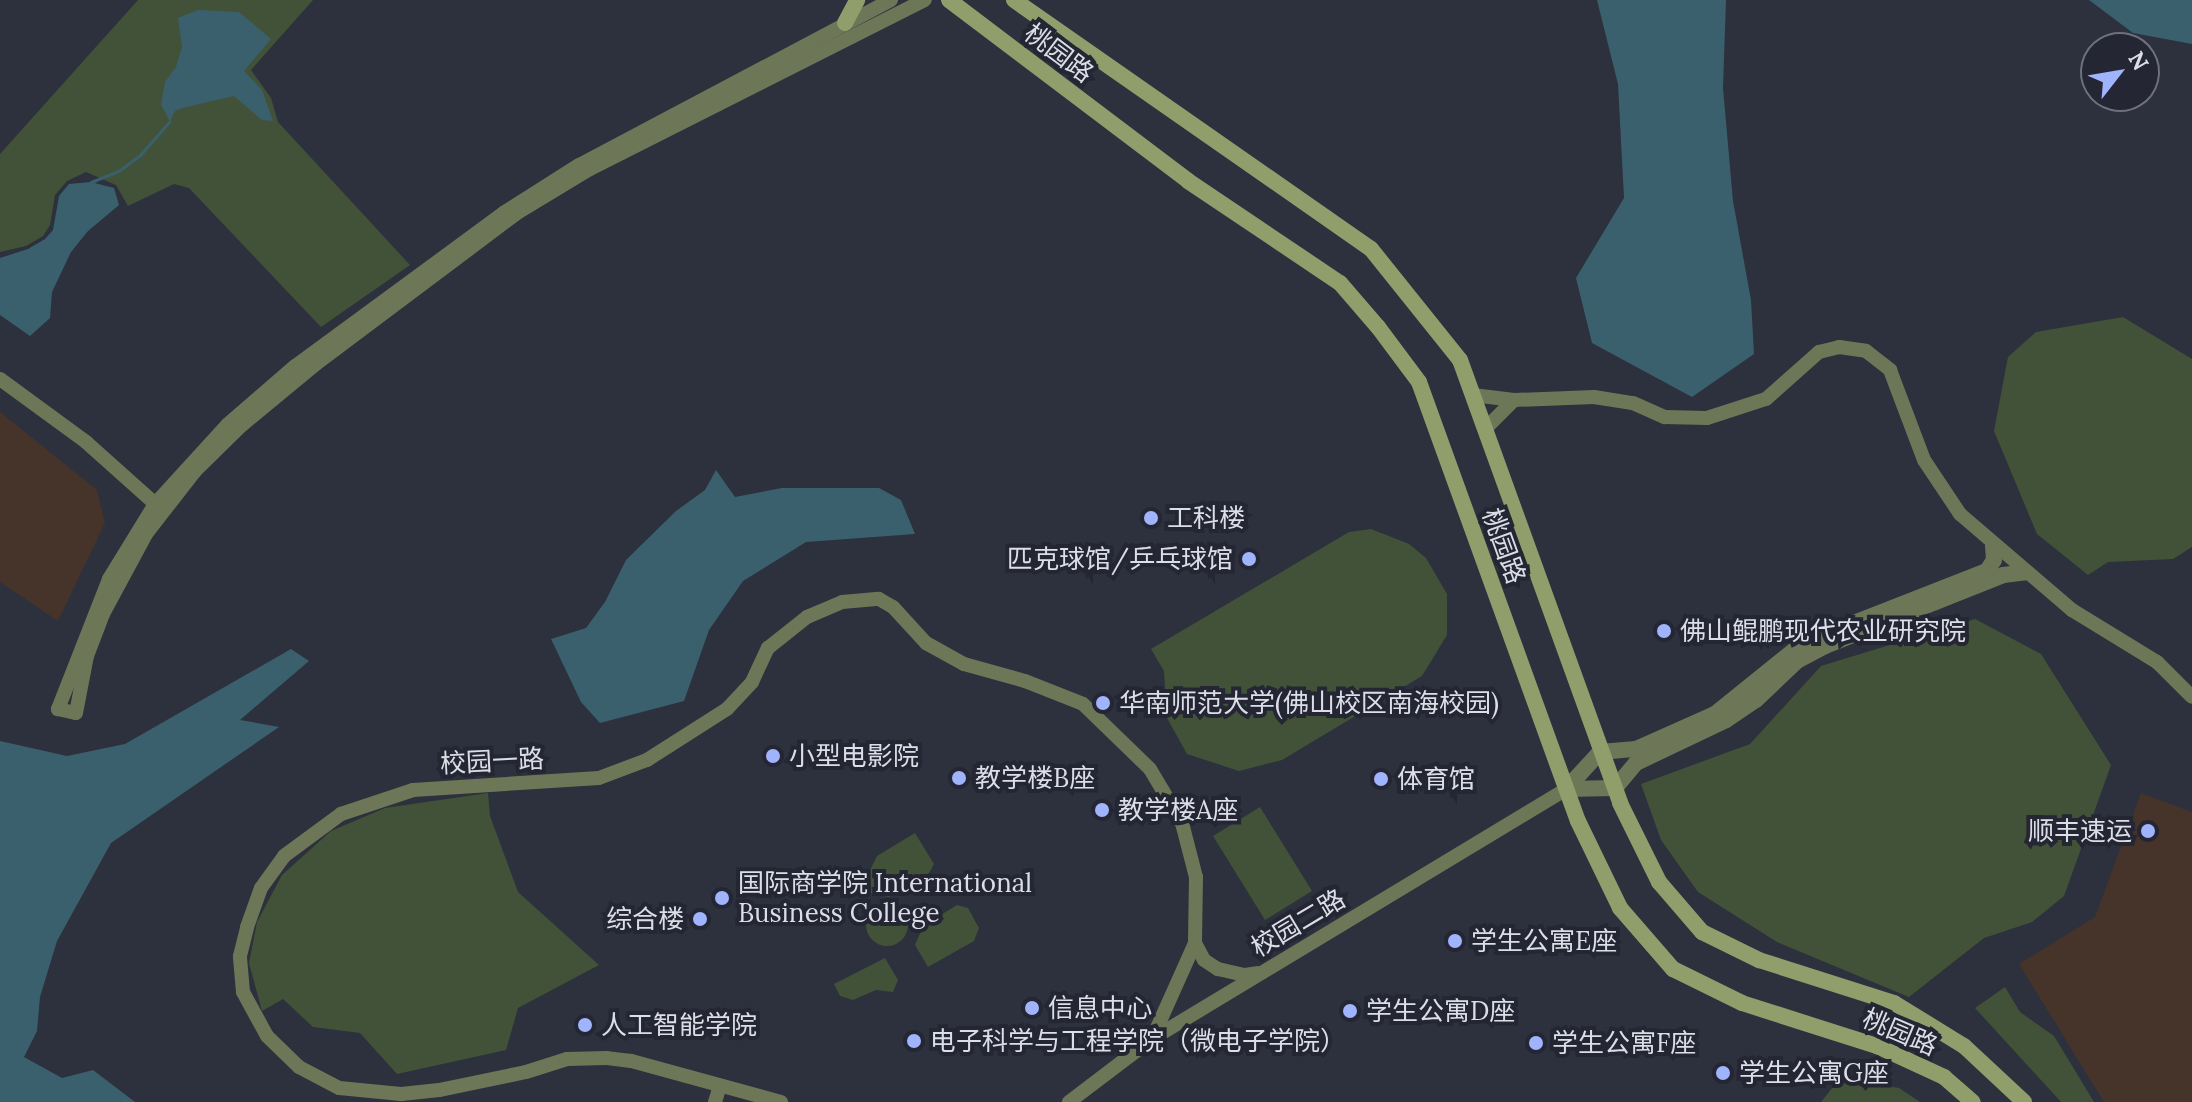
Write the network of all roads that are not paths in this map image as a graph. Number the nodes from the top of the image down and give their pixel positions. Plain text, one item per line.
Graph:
1 (857, 0) edge
2 (891, 0) edge
3 (925, 0) edge
4 (949, 0) edge
5 (1014, 0) edge
6 (845, 23) junction
7 (0, 379) edge
8 (1473, 395) junction
9 (1514, 400) junction
10 (1485, 429) junction
11 (159, 508) junction
12 (1993, 545) junction
13 (2026, 572) junction
14 (2192, 697) edge
15 (1600, 752) junction
16 (1615, 788) junction
17 (1566, 789) junction
18 (1195, 943) junction
19 (1264, 972) junction
20 (1152, 1039) junction
21 (720, 1086) junction
22 (747, 1097) edge
23 (715, 1102) edge
24 (781, 1102) edge
25 (1069, 1102) edge
26 (1973, 1102) edge
27 (2024, 1102) edge

1 - 6 main road
2 - 6 street
3 - 11 street
4 - 17 main road, 桃园路
5 - 8 main road, 桃园路
6 - 11 street
7 - 11 street
8 - 9 street
8 - 10 main road, 桃园路
9 - 10 street
9 - 12 street
10 - 15 main road, 桃园路
11 - 11 street
12 - 13 street
12 - 15 street
13 - 14 street
13 - 16 street
15 - 16 main road, 桃园路
15 - 17 street
16 - 17 street
16 - 27 main road, 桃园路
17 - 19 street, 校园二路
17 - 26 main road, 桃园路
18 - 19 street
18 - 20 street
18 - 21 street, 校园一路
19 - 20 street, 校园二路
20 - 25 street
21 - 22 street, 校园一路
21 - 23 street
22 - 24 street, 校园一路

